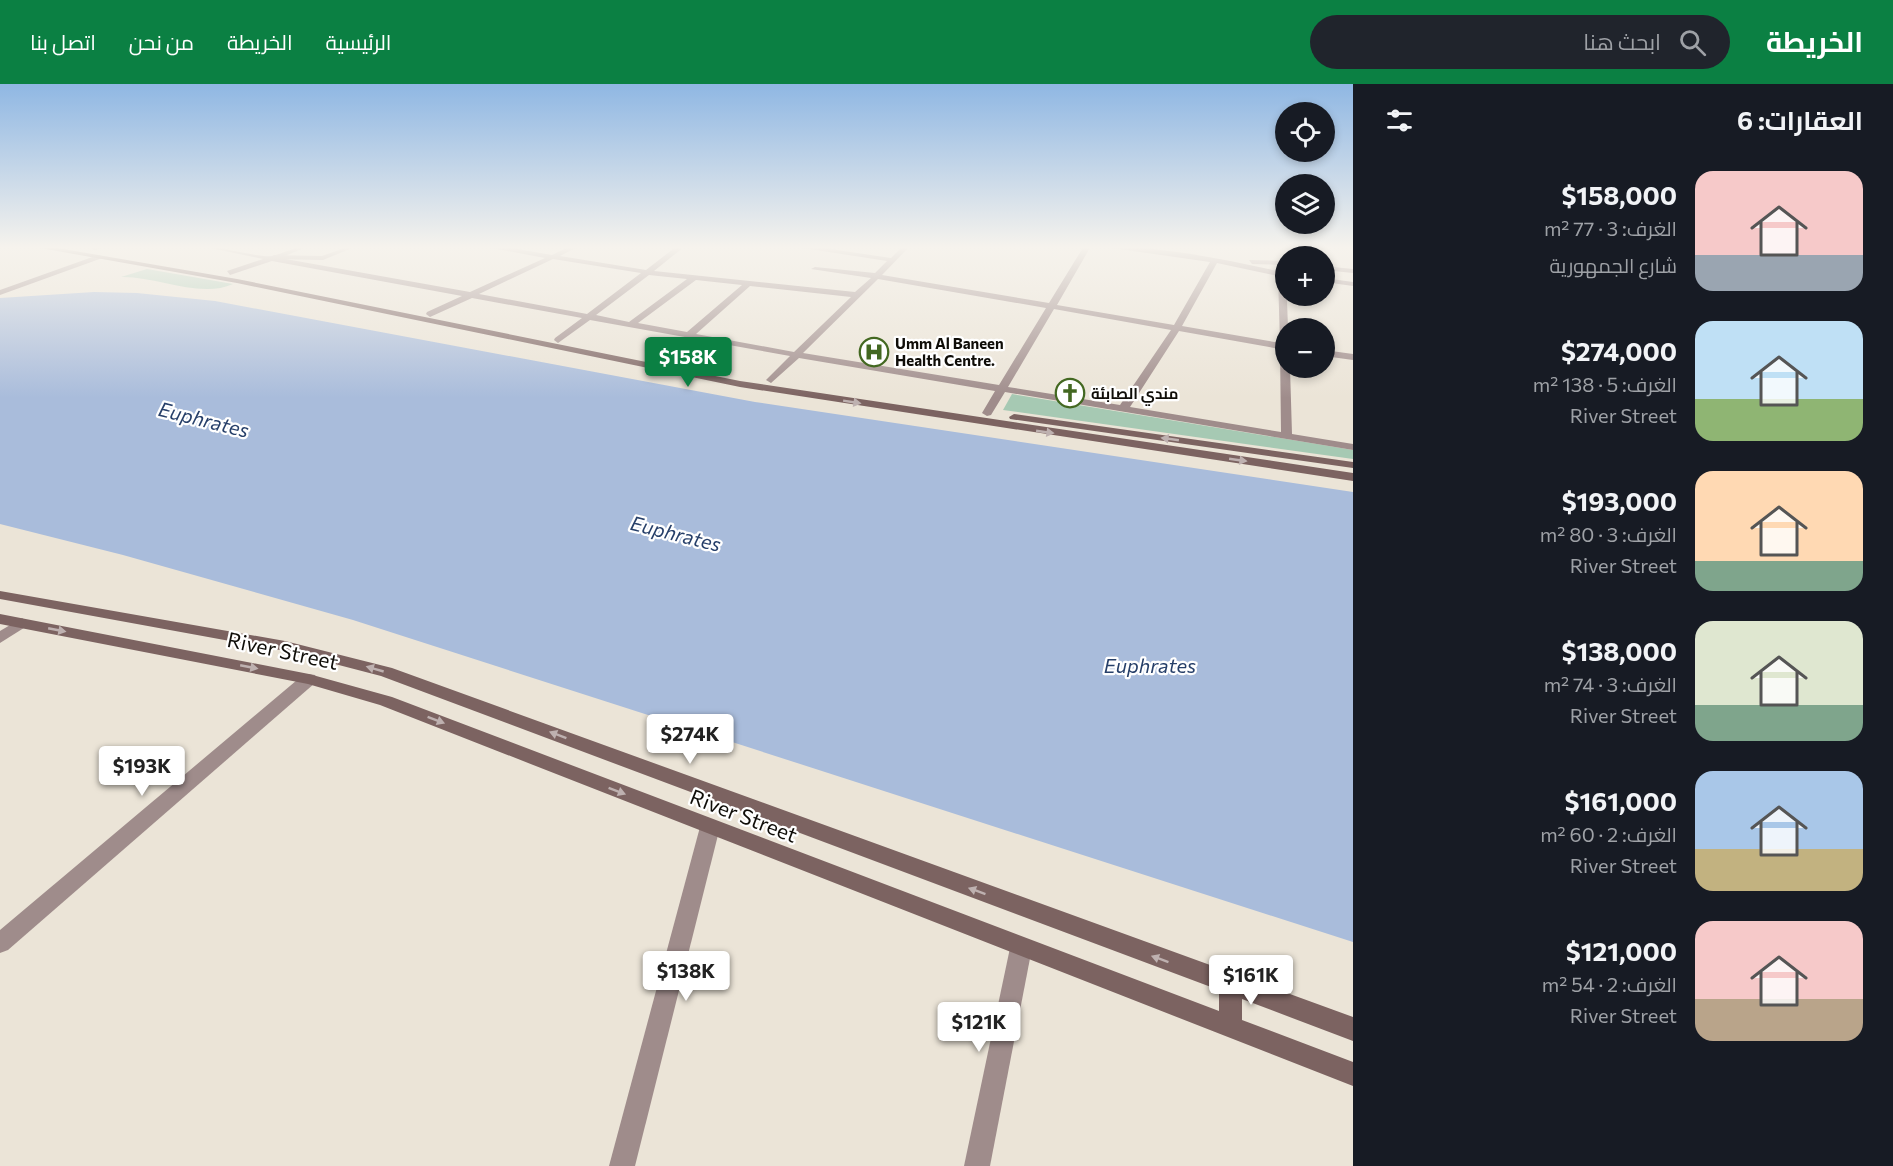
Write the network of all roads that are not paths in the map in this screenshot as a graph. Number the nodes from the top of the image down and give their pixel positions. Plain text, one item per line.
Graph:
1 (312, 296) edge
2 (345, 296) edge
3 (614, 296) edge
4 (668, 296) edge
5 (733, 296) edge
6 (856, 296) edge
7 (1000, 296) edge
8 (1056, 296) edge
9 (1195, 296) edge
10 (471, 297) joint
11 (1051, 305) junction
12 (430, 314) junction
13 (587, 317) junction
14 (630, 325) junction
15 (488, 326) junction
16 (1177, 328) junction
17 (477, 331) junction
18 (689, 335) junction
19 (558, 340) junction
20 (1275, 345) edge
21 (797, 355) junction
22 (1335, 355) edge
23 (1353, 357) edge
24 (1286, 378) edge
25 (771, 380) junction
26 (1002, 388) junction
27 (1123, 409) junction
28 (987, 413) junction
29 (1287, 436) junction
30 (1353, 447) edge
31 (1353, 465) edge
32 (1353, 477) edge
33 (0, 595) edge
34 (0, 618) edge
35 (22, 623) junction
36 (0, 638) edge
37 (309, 679) junction
38 (710, 827) junction
39 (0, 943) edge
40 (1022, 948) junction
41 (1230, 985) junction
42 (1231, 1028) junction
43 (1353, 1029) edge
44 (1353, 1074) edge
45 (622, 1166) edge
46 (977, 1166) edge

1 - 17 main road
2 - 12 main road
3 - 13 street
4 - 14 street
5 - 18 street
6 - 21 street
7 - 11 street
8 - 11 street
9 - 16 street
10 - 12 street
10 - 13 street
11 - 16 street
11 - 26 street
12 - 15 main road
13 - 14 street
13 - 19 street
14 - 18 street
15 - 17 main road
15 - 19 main road
16 - 20 street
16 - 27 street
17 -> 32 main road
18 - 21 street
19 - 25 main road
21 - 25 street
21 - 26 street
22 - 23 street
24 - 29 street
25 - 28 main road
26 - 27 street
26 - 28 street
27 - 29 street
31 -> 28 main road
29 - 30 street
41 -> 33 main road, River Street
34 - 35 main road, River Street
35 - 36 street
35 -> 37 main road, River Street
37 -> 38 main road, River Street
37 - 39 street
38 - 40 main road, River Street
38 - 45 street
40 - 42 main road, River Street
40 - 46 street
41 - 42 main road
41 - 43 main road, River Street
42 - 44 main road, River Street

